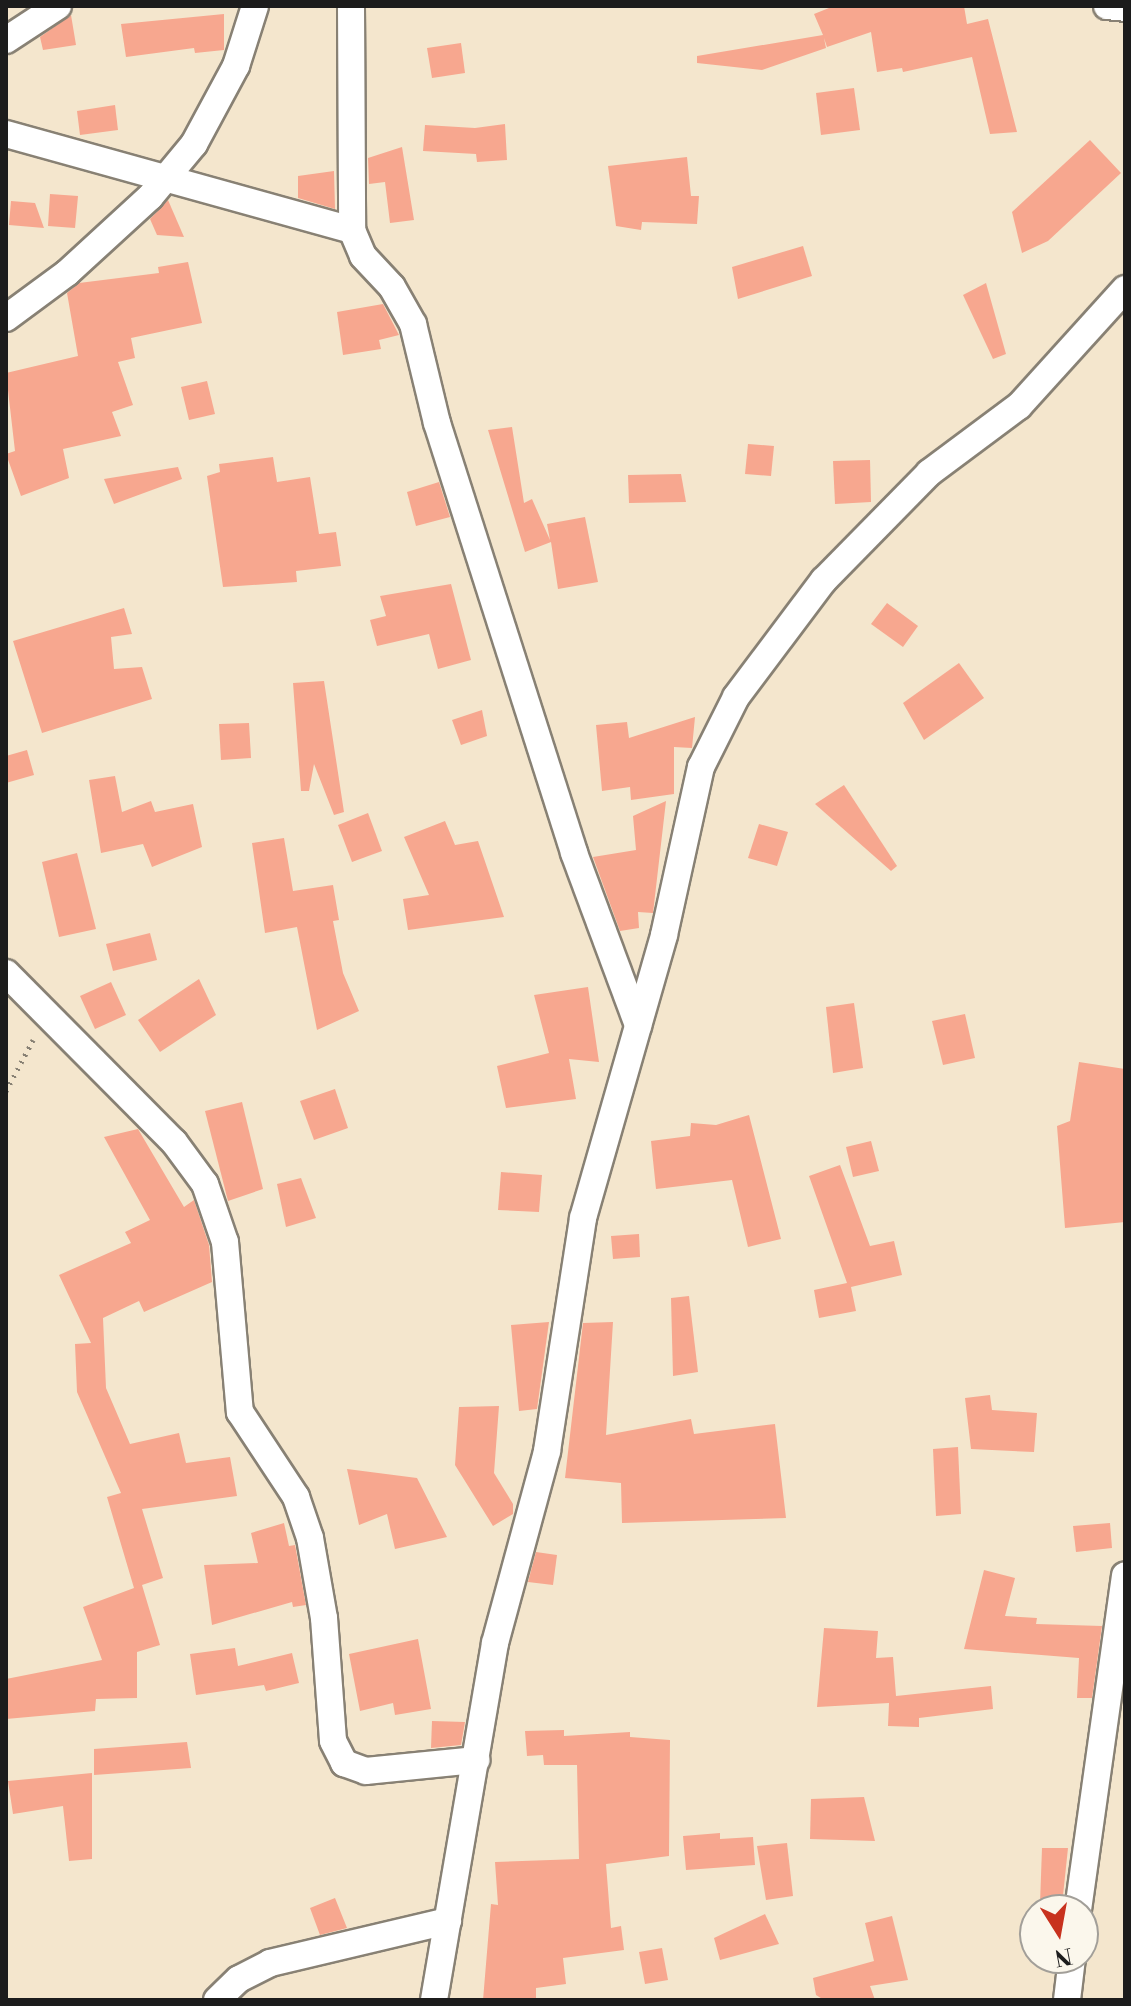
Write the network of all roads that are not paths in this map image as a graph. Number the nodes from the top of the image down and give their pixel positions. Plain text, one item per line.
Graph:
1 (58, 6) edge
2 (255, 6) edge
3 (351, 6) edge
4 (1107, 6) edge
5 (1125, 8) edge
6 (6, 40) edge
7 (6, 134) edge
8 (163, 181) junction
9 (352, 230) junction
10 (1125, 289) edge
11 (6, 318) edge
12 (6, 973) edge
13 (638, 1025) junction
14 (1125, 1575) edge
15 (476, 1760) junction
16 (1080, 1894) edge
17 (448, 1921) junction
18 (1070, 1974) edge
19 (217, 2000) edge
20 (434, 2000) edge
21 (1067, 2000) edge

1 - 6 street
2 - 8 street
3 - 9 street
4 - 5 street
7 - 8 street
8 - 9 street
8 - 11 street
9 - 13 street
10 - 13 street
12 - 15 street
13 - 15 street
14 - 16 street
15 - 17 street
17 - 19 street
17 - 20 street
18 - 21 street

